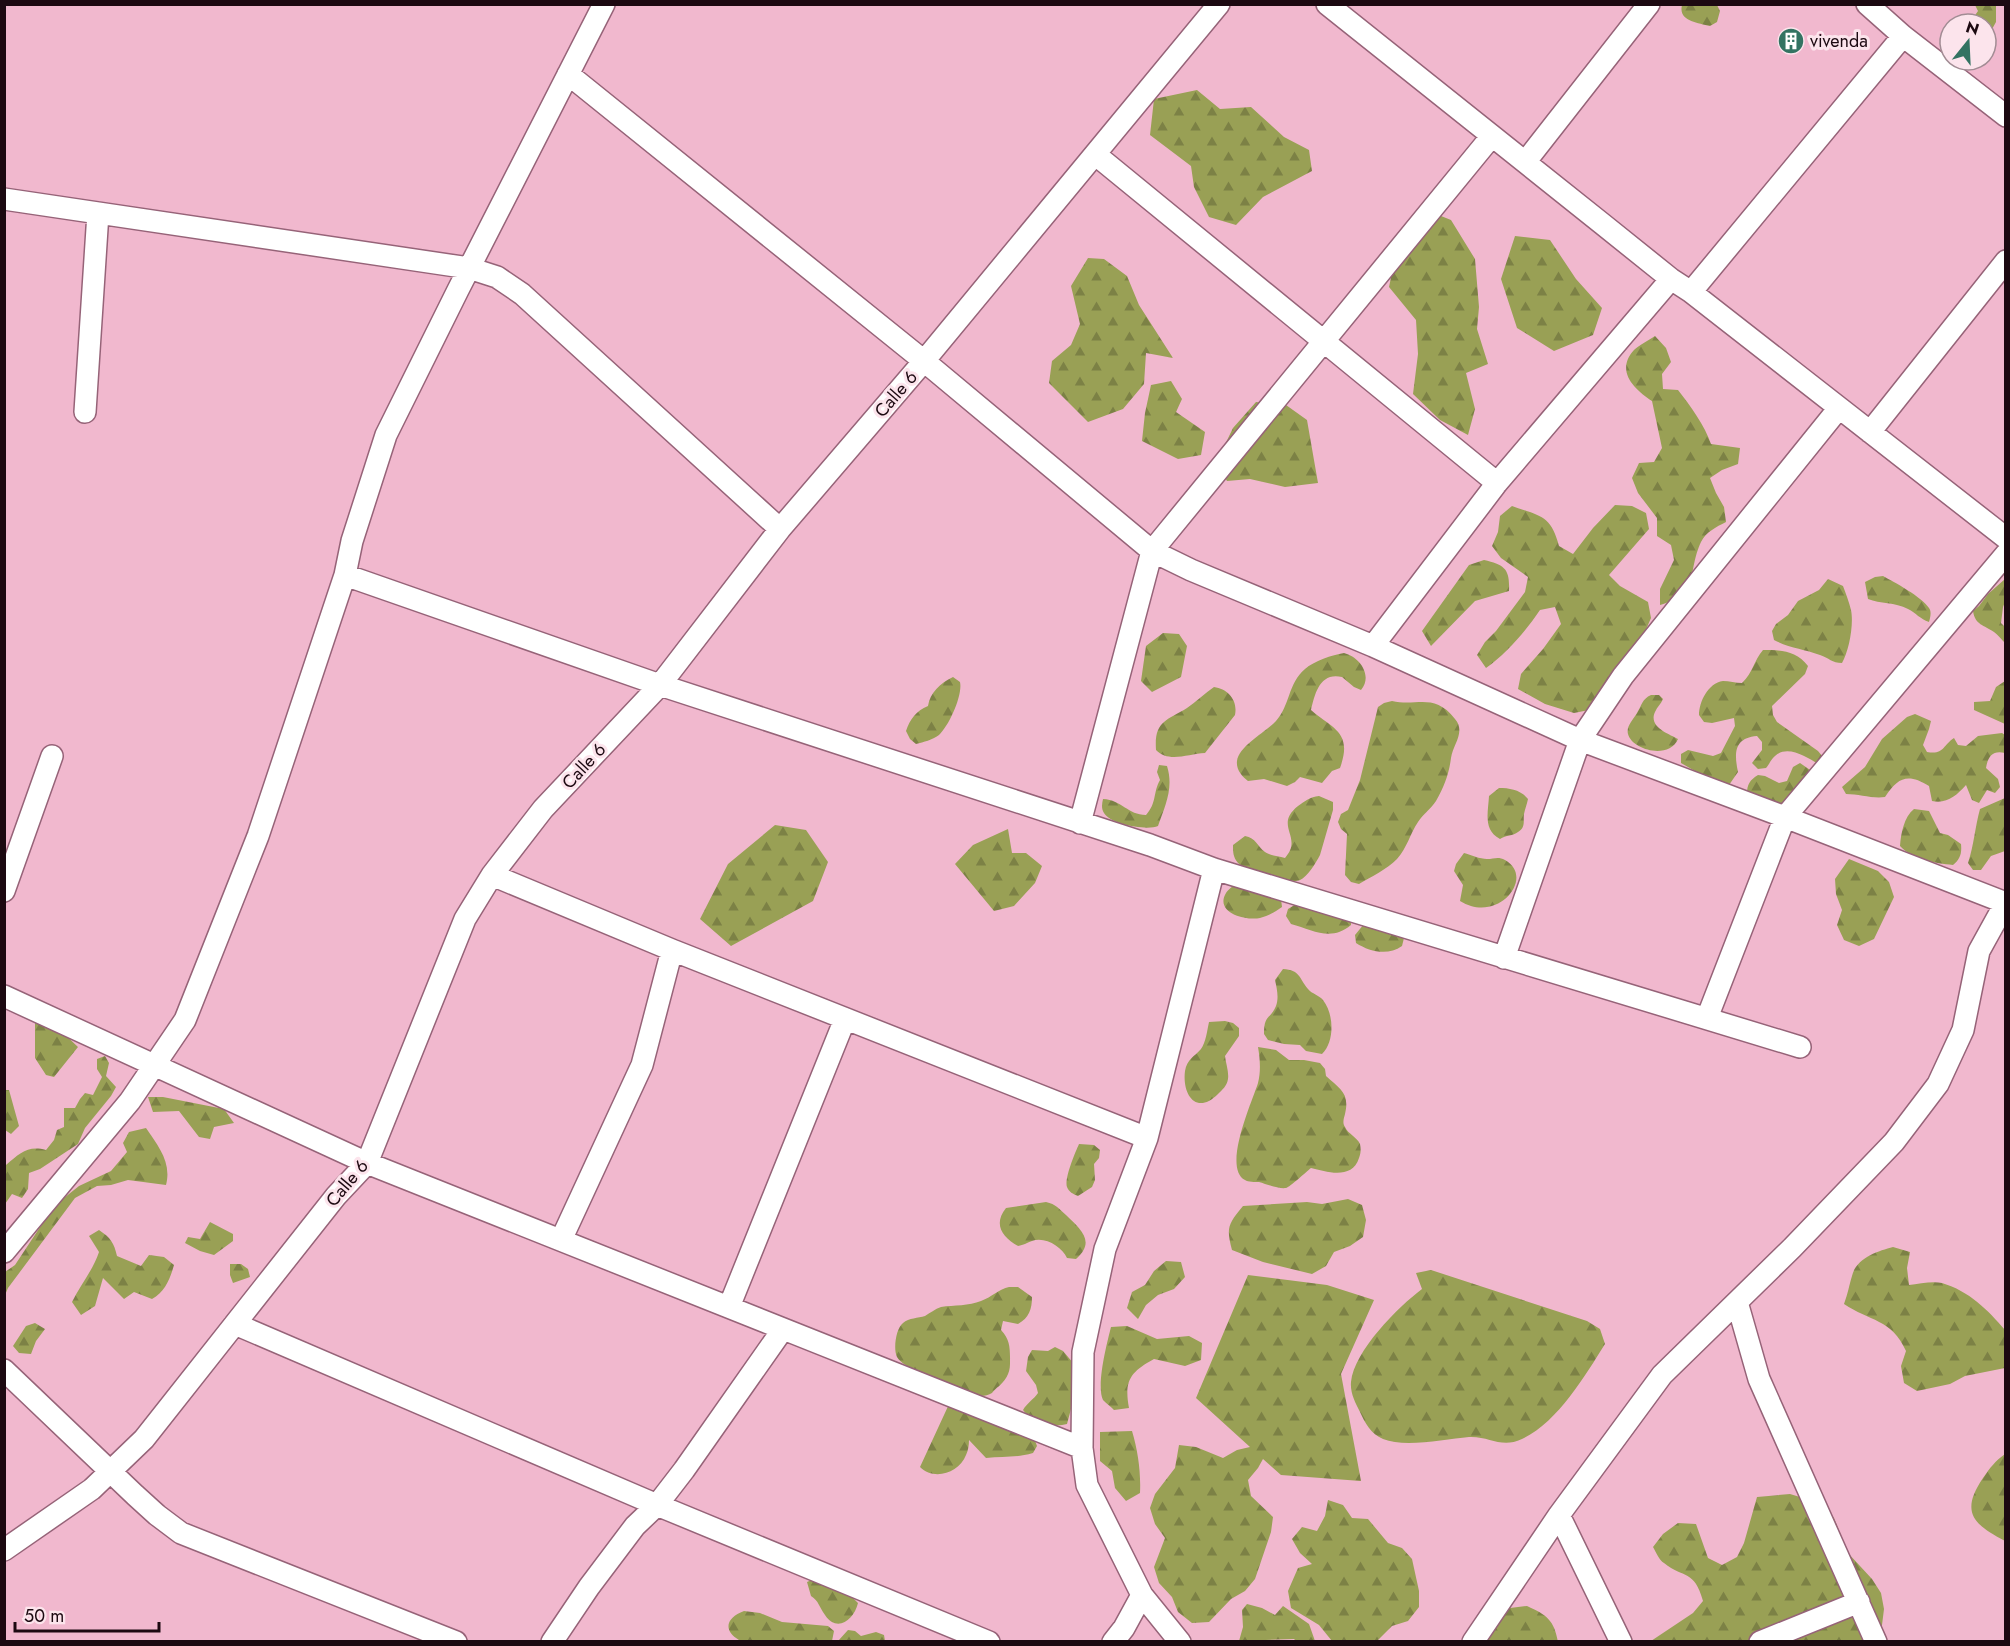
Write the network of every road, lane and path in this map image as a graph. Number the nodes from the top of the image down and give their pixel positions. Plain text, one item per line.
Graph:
1 (604, 4) edge
2 (1220, 4) edge
3 (1328, 4) edge
4 (1649, 4) edge
5 (1867, 4) edge
6 (1903, 36) junction
7 (568, 74) junction
8 (2006, 116) edge
9 (1491, 137) junction
10 (1096, 155) junction
11 (1526, 161) junction
12 (4, 199) edge
13 (98, 213) junction
14 (2006, 261) edge
15 (469, 268) junction
16 (1671, 279) junction
17 (1691, 292) junction
18 (1323, 342) junction
19 (924, 361) junction
20 (1839, 408) junction
21 (85, 412) dead end
22 (1870, 432) junction
23 (1497, 483) junction
24 (780, 529) junction
25 (2006, 538) edge
26 (1152, 551) junction
27 (2006, 554) edge
28 (345, 575) junction
29 (1373, 646) junction
30 (660, 685) junction
31 (1580, 740) junction
32 (52, 756) dead end
33 (1785, 817) junction
34 (1080, 823) junction
35 (1214, 868) junction
36 (492, 875) junction
37 (4, 891) edge
38 (2005, 902) edge
39 (672, 950) junction
40 (1504, 958) junction
41 (4, 996) edge
42 (1707, 1018) junction
43 (845, 1019) junction
44 (1800, 1047) dead end
45 (155, 1064) junction
46 (1147, 1138) junction
47 (367, 1163) junction
48 (561, 1240) junction
49 (4, 1252) edge
50 (1737, 1302) junction
51 (729, 1307) junction
52 (235, 1324) junction
53 (783, 1329) junction
54 (4, 1370) edge
55 (1082, 1448) junction
56 (111, 1471) junction
57 (657, 1505) junction
58 (1558, 1515) junction
59 (4, 1550) edge
60 (1142, 1595) junction
61 (1859, 1602) junction
62 (456, 1641) edge
63 (552, 1641) edge
64 (988, 1641) edge
65 (1113, 1641) edge
66 (1180, 1641) edge
67 (1473, 1641) edge
68 (1622, 1641) edge
69 (1760, 1641) edge
70 (1876, 1641) edge

1 - 7 street
2 - 10 street, Calle 6
3 - 9 street
4 - 11 street
5 - 6 street
6 - 8 street
6 - 17 street
7 - 15 street
7 - 19 street
9 - 11 street
9 - 18 street
10 - 18 street
10 - 19 street, Calle 6
11 - 16 street
12 - 13 street
13 - 15 street
13 - 21 street
14 - 22 street
15 - 24 street
15 - 28 street
16 - 17 street
16 - 23 street
17 - 20 street
18 - 23 street
18 - 26 street
19 - 24 street, Calle 6
19 - 26 street
20 - 22 street
20 - 31 street
22 - 25 street
23 - 29 street
24 - 30 street, Calle 6
26 - 29 street
26 - 34 street
27 - 33 street
28 - 30 street
28 - 45 street
29 - 31 street
30 - 34 street
30 - 36 street, Calle 6
31 - 33 street
31 - 40 street
32 - 37 street
33 - 38 street
33 - 42 street
34 - 35 street
35 - 40 street
35 - 46 street
36 - 39 street
36 - 47 street, Calle 6
38 - 50 street
39 - 43 street
39 - 48 street
40 - 42 street
41 - 45 street
42 - 44 street
43 - 46 street
43 - 51 street
45 - 47 street
45 - 49 street
46 - 55 street
47 - 48 street
47 - 52 street, Calle 6
48 - 51 street
50 - 58 street
50 - 61 street
51 - 53 street
52 - 56 street, Calle 6
52 - 57 street
53 - 55 street
53 - 57 street
54 - 56 street
55 - 60 street
56 - 59 street, Calle 6
56 - 62 street
57 - 63 street
57 - 64 street
58 - 67 street
58 - 68 street
60 - 65 street
60 - 66 street
61 - 69 street
61 - 70 street

